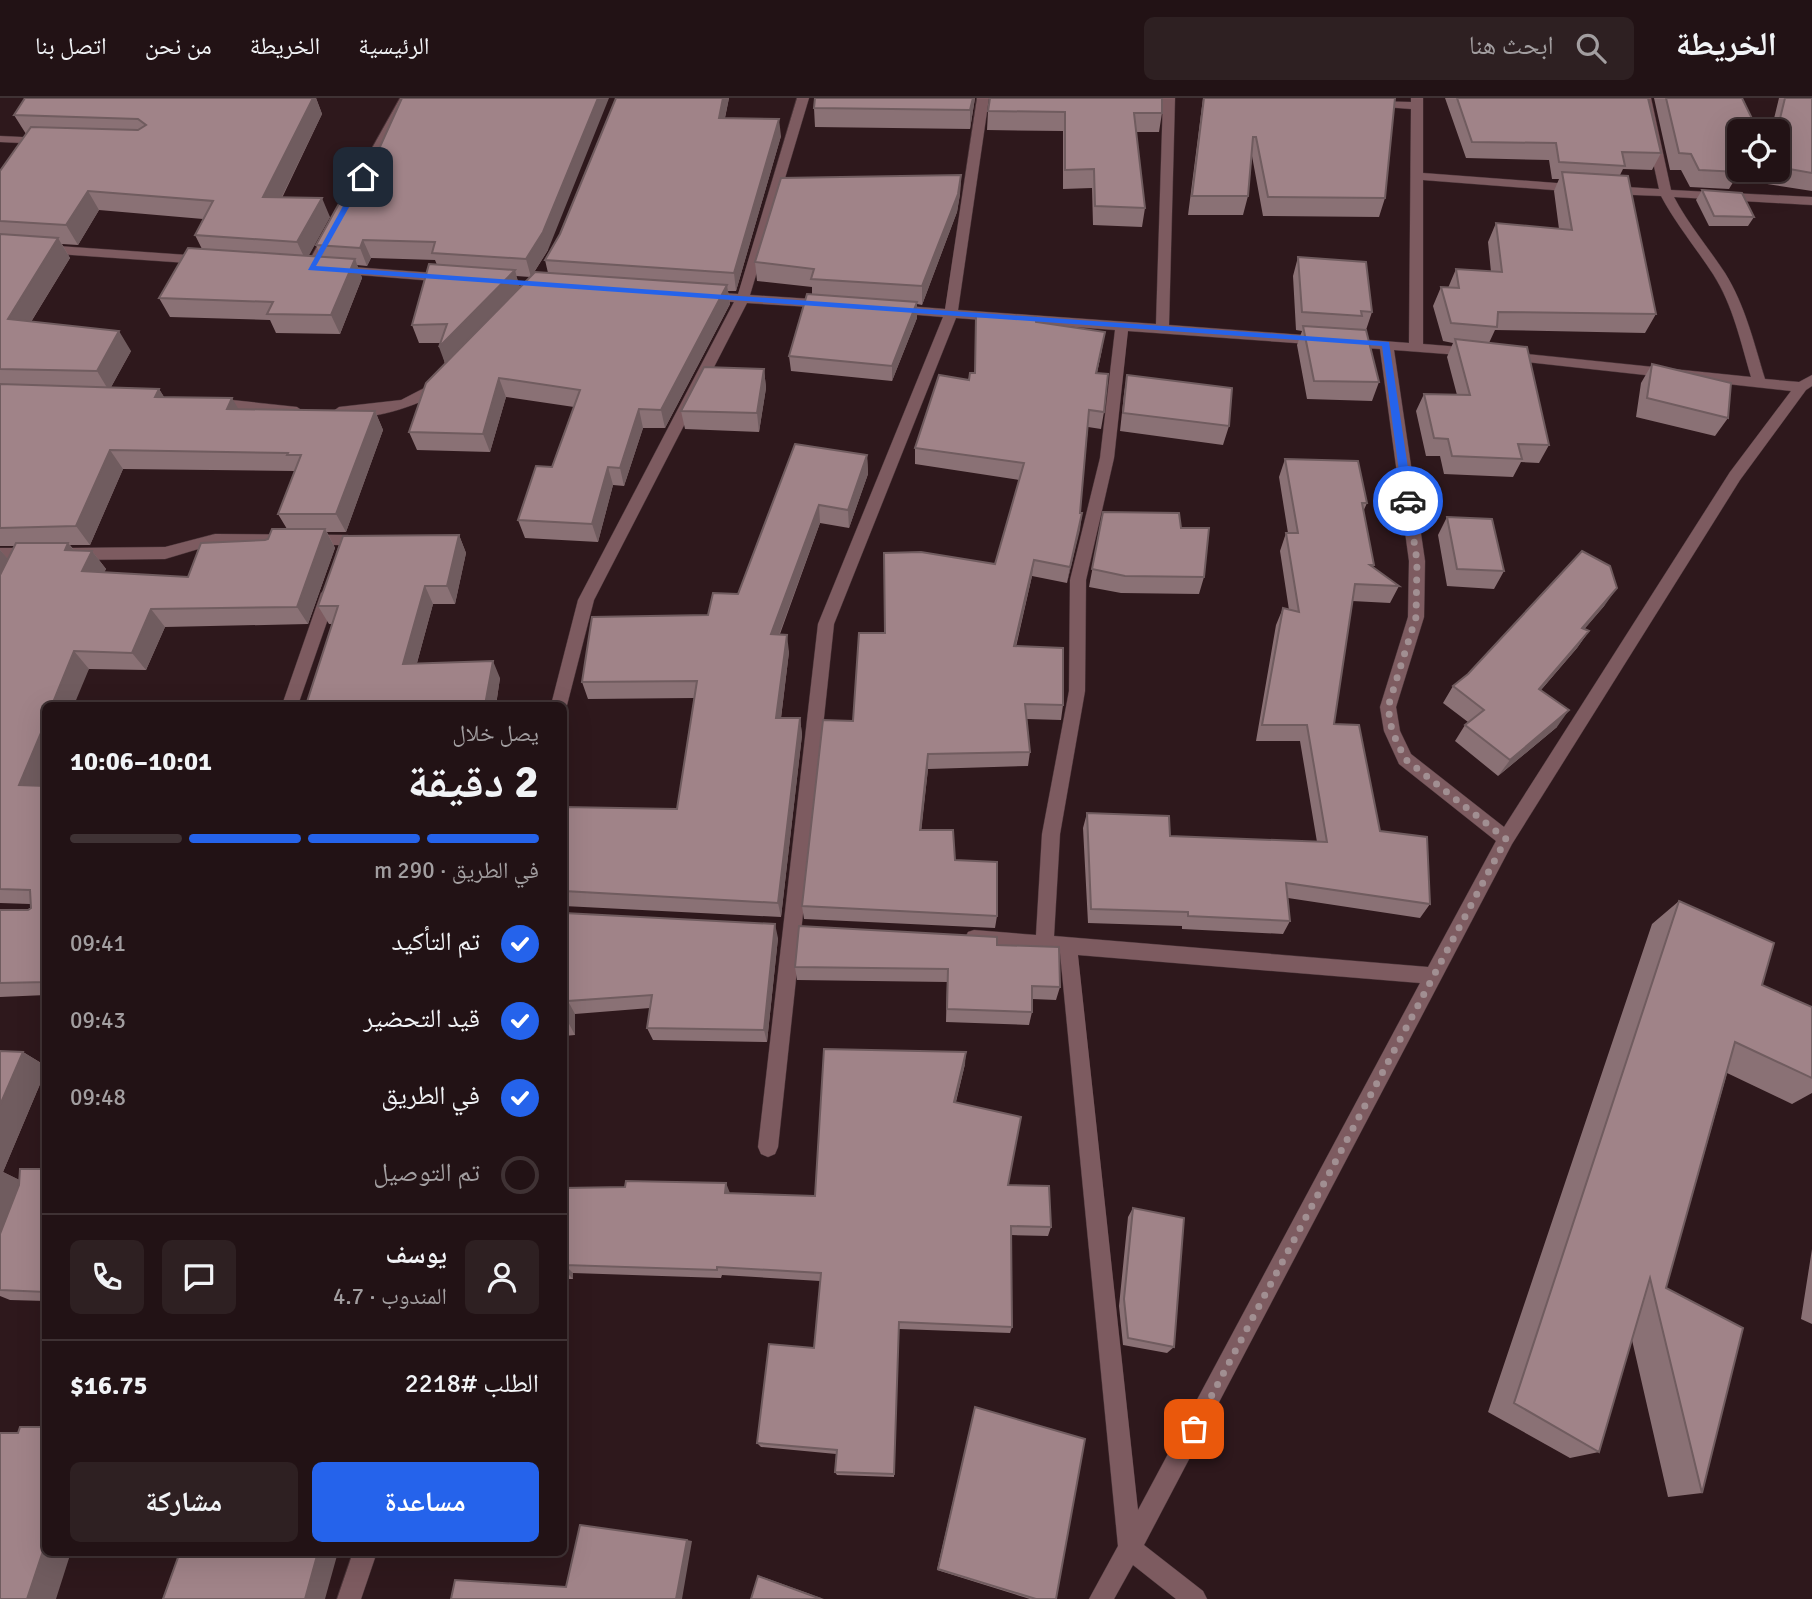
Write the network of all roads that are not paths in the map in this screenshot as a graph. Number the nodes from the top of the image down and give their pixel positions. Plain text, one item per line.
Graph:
1 (406, 98) edge
2 (803, 98) edge
3 (983, 98) edge
4 (1169, 98) edge
5 (1645, 98) edge
6 (1364, 102) edge
7 (1417, 102) edge
8 (0, 139) edge
9 (54, 141) edge
10 (1416, 176) junction
11 (1666, 194) junction
12 (1812, 201) edge
13 (0, 246) edge
14 (216, 261) edge
15 (457, 278) edge
16 (688, 295) edge
17 (743, 298) junction
18 (840, 305) edge
19 (881, 308) edge
20 (951, 313) junction
21 (1122, 325) junction
22 (1162, 328) junction
23 (1386, 344) junction
24 (1416, 346) junction
25 (446, 377) edge
26 (1760, 383) junction
27 (1807, 384) edge
28 (200, 401) edge
29 (307, 413) edge
30 (330, 413) edge
31 (0, 554) edge
32 (25, 554) junction
33 (15, 574) edge
34 (291, 702) edge
35 (560, 702) edge
36 (1506, 839) junction
37 (951, 937) edge
38 (1045, 942) junction
39 (1068, 944) junction
40 (1434, 976) junction
41 (768, 1147) dead end
42 (1130, 1548) junction
43 (364, 1556) edge
44 (349, 1599) edge
45 (1101, 1599) edge
46 (1195, 1599) edge

1 - 15 street
2 - 17 street
3 - 20 street
4 - 22 street
5 - 11 street
6 - 7 street
7 - 10 street
8 - 9 street
10 - 11 street
10 - 24 street
11 - 12 street
11 - 26 street
13 - 14 street
16 - 17 street
17 - 18 street
17 - 35 street
19 - 20 street
20 - 21 street
20 - 41 street
21 - 22 street
21 - 38 street
22 - 23 street
23 - 24 street
23 - 36 street
24 - 26 street
25 - 30 street
26 - 27 street
27 - 36 street
28 - 29 street
31 - 32 street
32 - 33 street
32 - 34 street
36 - 40 street
37 - 38 street
38 - 39 street
39 - 40 street
39 - 42 street
40 - 42 street
42 - 45 street
42 - 46 street
43 - 44 street

